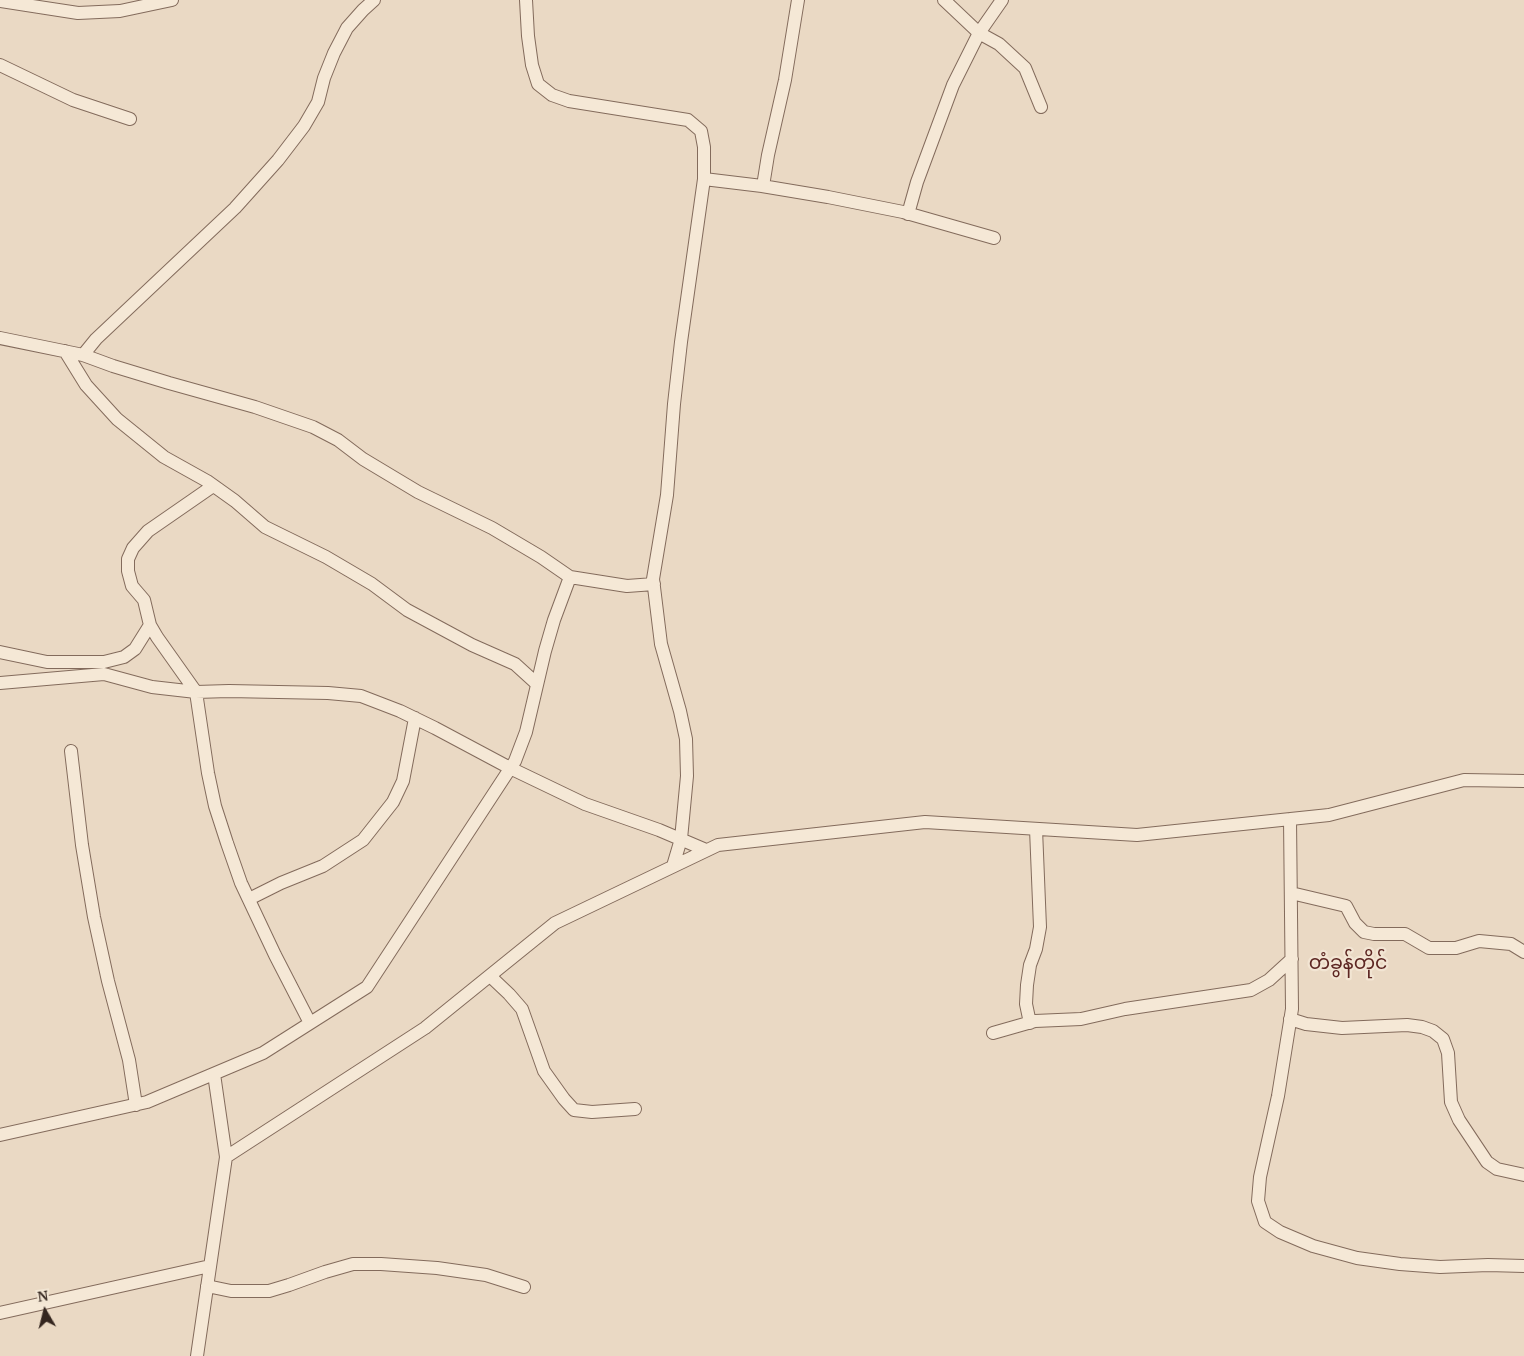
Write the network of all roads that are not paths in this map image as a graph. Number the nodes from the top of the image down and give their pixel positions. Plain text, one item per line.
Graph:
1 (172, 0) edge
2 (374, 0) edge
3 (526, 0) edge
4 (798, 0) edge
5 (944, 0) edge
6 (1002, 0) edge
7 (0, 1) edge
8 (980, 33) junction
9 (0, 65) edge
10 (1042, 107) dead end
11 (130, 119) dead end
12 (704, 179) junction
13 (763, 186) junction
14 (908, 214) junction
15 (994, 238) dead end
16 (0, 338) edge
17 (65, 351) junction
18 (83, 355) junction
19 (213, 486) junction
20 (570, 577) junction
21 (654, 584) junction
22 (150, 624) junction
23 (0, 652) edge
24 (0, 683) edge
25 (537, 684) junction
26 (196, 692) junction
27 (415, 718) junction
28 (71, 750) dead end
29 (510, 768) junction
30 (1524, 781) edge
31 (1290, 819) junction
32 (1036, 829) junction
33 (681, 839) junction
34 (706, 850) junction
35 (673, 866) junction
36 (1291, 894) junction
37 (249, 899) junction
38 (1524, 952) edge
39 (1292, 959) junction
40 (490, 976) junction
41 (1290, 1019) junction
42 (310, 1023) junction
43 (1030, 1023) junction
44 (993, 1033) dead end
45 (214, 1074) junction
46 (136, 1105) junction
47 (635, 1109) dead end
48 (0, 1135) edge
49 (226, 1157) junction
50 (1524, 1175) edge
51 (210, 1266) junction
52 (1524, 1266) edge
53 (207, 1286) junction
54 (524, 1287) dead end
55 (0, 1313) edge
56 (197, 1356) edge

1 - 7 street
2 - 18 street
3 - 12 street
4 - 13 street
5 - 8 street
6 - 8 street
8 - 10 street
8 - 14 street
9 - 11 street
12 - 13 street
12 - 21 street
13 - 14 street
14 - 15 street
16 - 17 street
17 - 18 street
17 - 19 street
18 - 20 street
19 - 22 street
19 - 25 street
20 - 21 street
20 - 25 street
21 - 33 street
22 - 23 street
22 - 26 street
24 - 26 street
25 - 29 street
26 - 27 street
26 - 37 street
27 - 29 street
27 - 37 street
28 - 46 street
29 - 33 street
29 - 42 street
30 - 31 street
31 - 32 street
31 - 36 street
32 - 34 street
32 - 43 street
33 - 34 street
33 - 35 street
34 - 35 street
35 - 40 street
36 - 38 street
36 - 39 street
37 - 42 street
39 - 41 street
39 - 43 street
40 - 47 street
40 - 49 street
41 - 50 street
41 - 52 street
42 - 45 street
43 - 44 street
45 - 46 street
45 - 49 street
46 - 48 street
49 - 51 street
51 - 53 street
51 - 55 street
53 - 54 street
53 - 56 street

